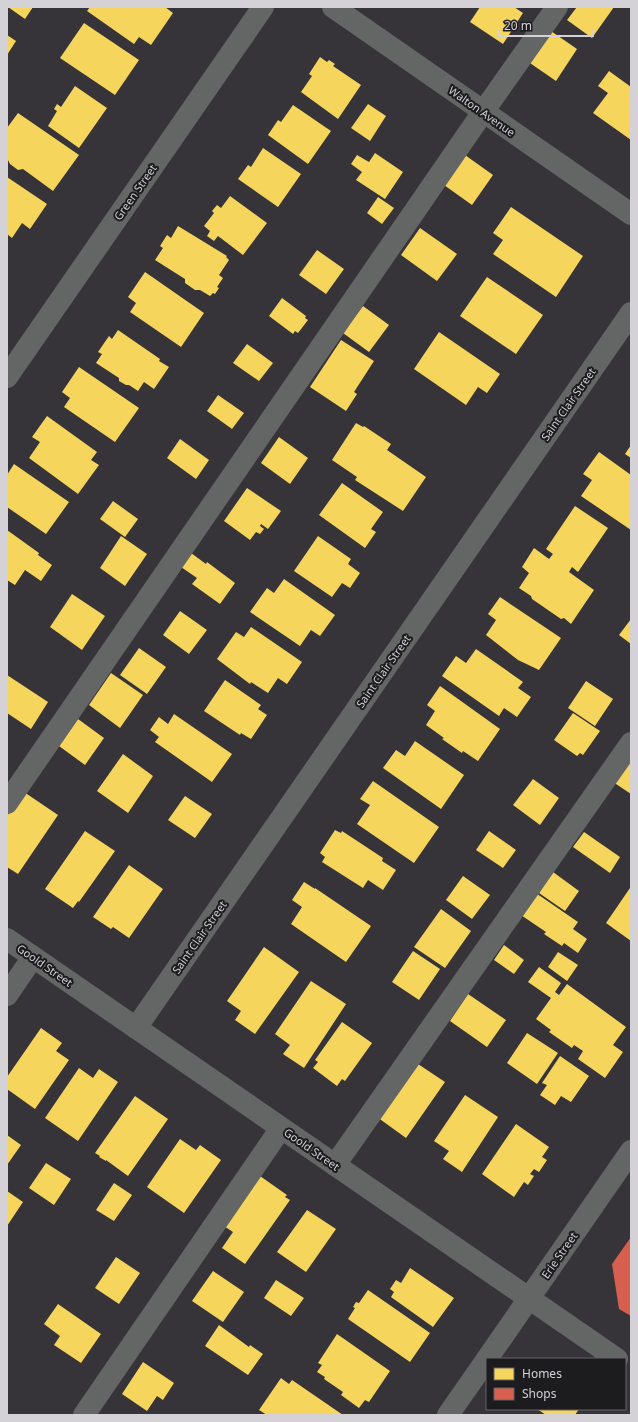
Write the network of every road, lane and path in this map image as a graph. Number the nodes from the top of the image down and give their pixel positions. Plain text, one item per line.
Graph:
1 (263, 7) edge
2 (333, 7) edge
3 (557, 7) edge
4 (484, 112) junction
5 (631, 214) edge
6 (631, 313) edge
7 (7, 377) edge
8 (631, 742) edge
9 (7, 803) edge
10 (7, 939) edge
11 (33, 957) junction
12 (7, 995) edge
13 (136, 1028) junction
14 (281, 1128) junction
15 (631, 1151) edge
16 (335, 1165) junction
17 (529, 1299) junction
18 (488, 1358) edge
19 (616, 1358) edge
20 (486, 1360) edge
21 (84, 1415) edge
22 (448, 1415) edge

1 - 7 street, Green Street
2 - 4 street, Walton Avenue
3 - 4 street
4 - 5 street, Walton Avenue
4 - 9 street
6 - 13 street, Saint Clair Street
8 - 16 street
10 - 11 street, Goold Street
11 - 12 street
11 - 13 street, Goold Street
13 - 14 street, Goold Street
14 - 16 street, Goold Street
14 - 21 street
15 - 17 street, Erie Street
16 - 17 street, Goold Street
17 - 18 street, Erie Street
17 - 19 street, Goold Street
20 - 22 street, Erie Street

